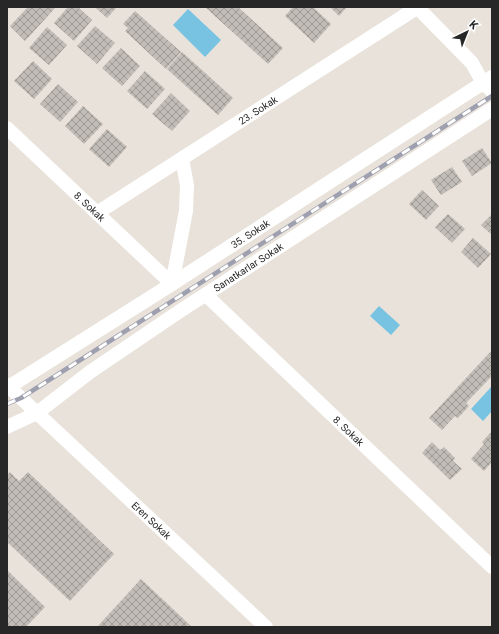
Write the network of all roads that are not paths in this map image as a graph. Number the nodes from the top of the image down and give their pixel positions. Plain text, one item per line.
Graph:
1 (417, 7) edge
2 (489, 83) edge
3 (492, 109) edge
4 (7, 128) edge
5 (182, 159) junction
6 (97, 213) junction
7 (172, 284) junction
8 (206, 295) junction
9 (8, 387) edge
10 (37, 413) junction
11 (7, 427) edge
12 (492, 567) edge
13 (266, 627) edge

1 - 2 street
1 - 5 street, 23. Sokak
2 - 7 street, 35. Sokak
3 - 8 street, Sanatkarlar Sokak
4 - 6 street, 8. Sokak
5 - 6 street, 23. Sokak
5 - 7 street
6 - 7 street, 8. Sokak
7 - 9 street, 35. Sokak
8 - 10 street, Sanatkarlar Sokak
8 - 12 street, 8. Sokak
9 - 10 street, Eren Sokak
10 - 11 street, Sanatkarlar Sokak
10 - 13 street, Eren Sokak

